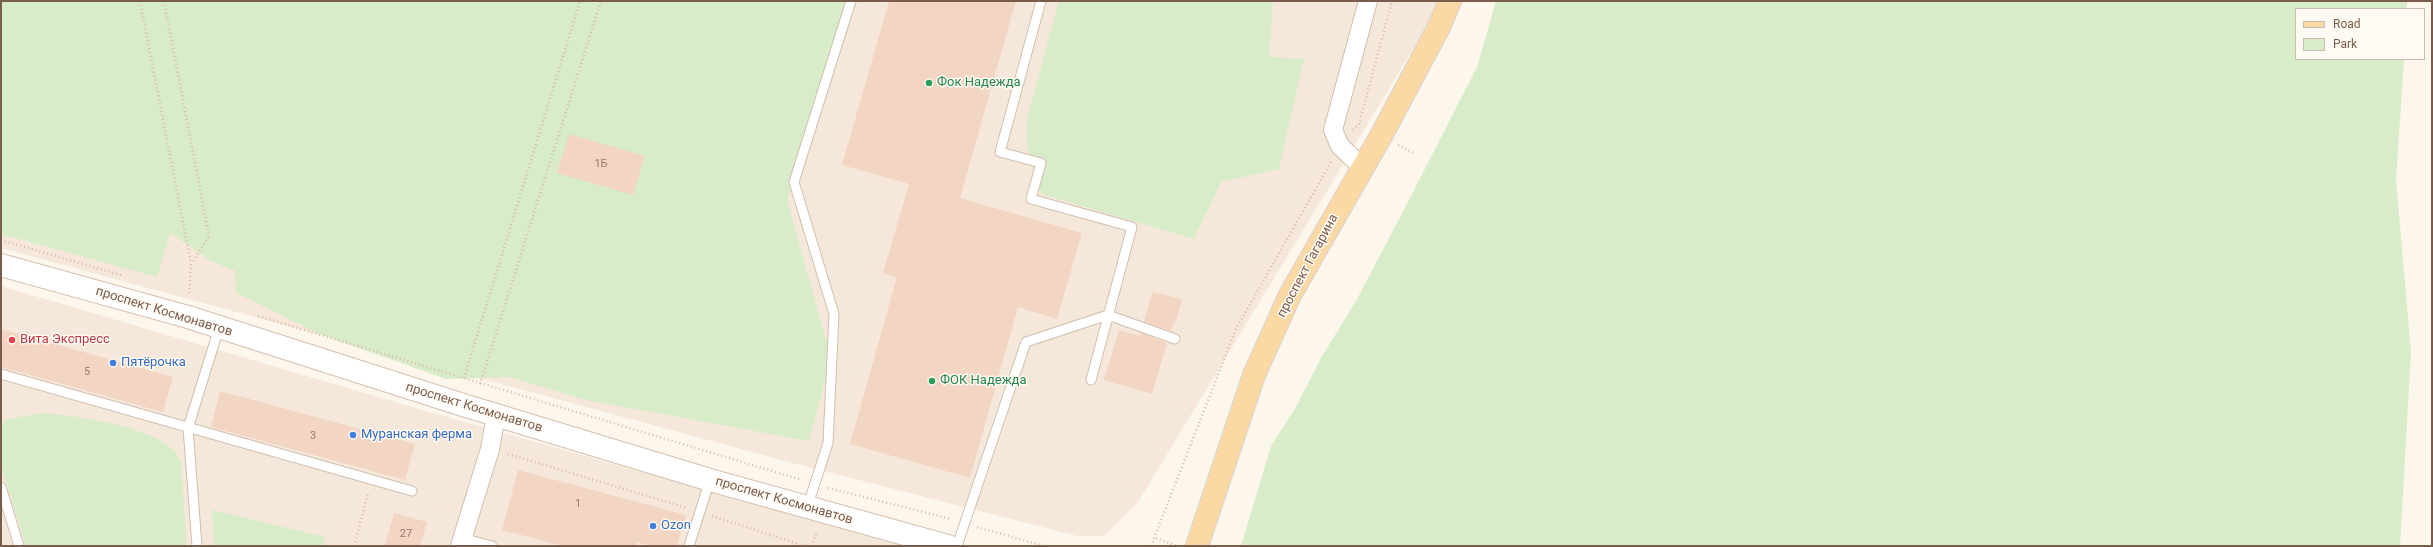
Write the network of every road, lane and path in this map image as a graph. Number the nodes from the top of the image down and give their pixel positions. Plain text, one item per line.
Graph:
1 (140, 1) edge
2 (164, 1) edge
3 (580, 1) edge
4 (602, 1) edge
5 (851, 1) edge
6 (1041, 1) edge
7 (1368, 1) edge
8 (1392, 1) edge
9 (1450, 1) edge
10 (1340, 146) junction
11 (1362, 167) junction
12 (191, 264) junction
13 (1, 265) edge
14 (1108, 315) junction
15 (188, 317) junction
16 (219, 328) junction
17 (1175, 339) dead end
18 (1, 374) edge
19 (1091, 380) dead end
20 (480, 384) junction
21 (496, 415) junction
22 (188, 428) junction
23 (490, 449) junction
24 (371, 480) junction
25 (710, 480) junction
26 (816, 484) junction
27 (1, 487) edge
28 (412, 491) dead end
29 (807, 508) junction
30 (700, 512) junction
31 (964, 523) junction
32 (1156, 538) junction
33 (461, 542) edge
34 (19, 546) edge
35 (197, 546) edge
36 (354, 546) edge
37 (492, 546) edge
38 (689, 546) edge
39 (805, 546) edge
40 (948, 546) edge
41 (958, 546) edge
42 (1044, 546) edge
43 (1151, 546) edge
44 (1178, 546) edge
45 (1197, 546) edge

1 - 12 path
2 - 12 path
3 - 20 path
4 - 20 path
5 - 26 lane
6 - 14 lane
7 - 10 street
8 - 10 path
9 - 11 main road, проспект Гагарина
10 - 11 street
10 - 32 path
11 - 45 main road, проспект Гагарина
12 - 15 path
13 - 15 main road, проспект Космонавтов
14 - 17 lane
14 - 19 lane
14 - 31 lane
15 - 16 main road, проспект Космонавтов
16 - 21 main road, проспект Космонавтов
16 - 22 lane
18 - 22 lane
20 - 26 path
21 - 23 street
21 - 25 main road, проспект Космонавтов
22 - 24 lane
22 - 35 lane
23 - 30 path
23 - 33 street
24 - 28 lane
24 - 36 path
25 - 29 main road, проспект Космонавтов
25 - 30 lane
26 - 29 lane
26 - 31 path
27 - 34 lane
29 - 40 main road, проспект Космонавтов
30 - 38 lane
30 - 39 path
31 - 41 lane
31 - 42 path
32 - 43 path
32 - 44 path
33 - 37 lane

